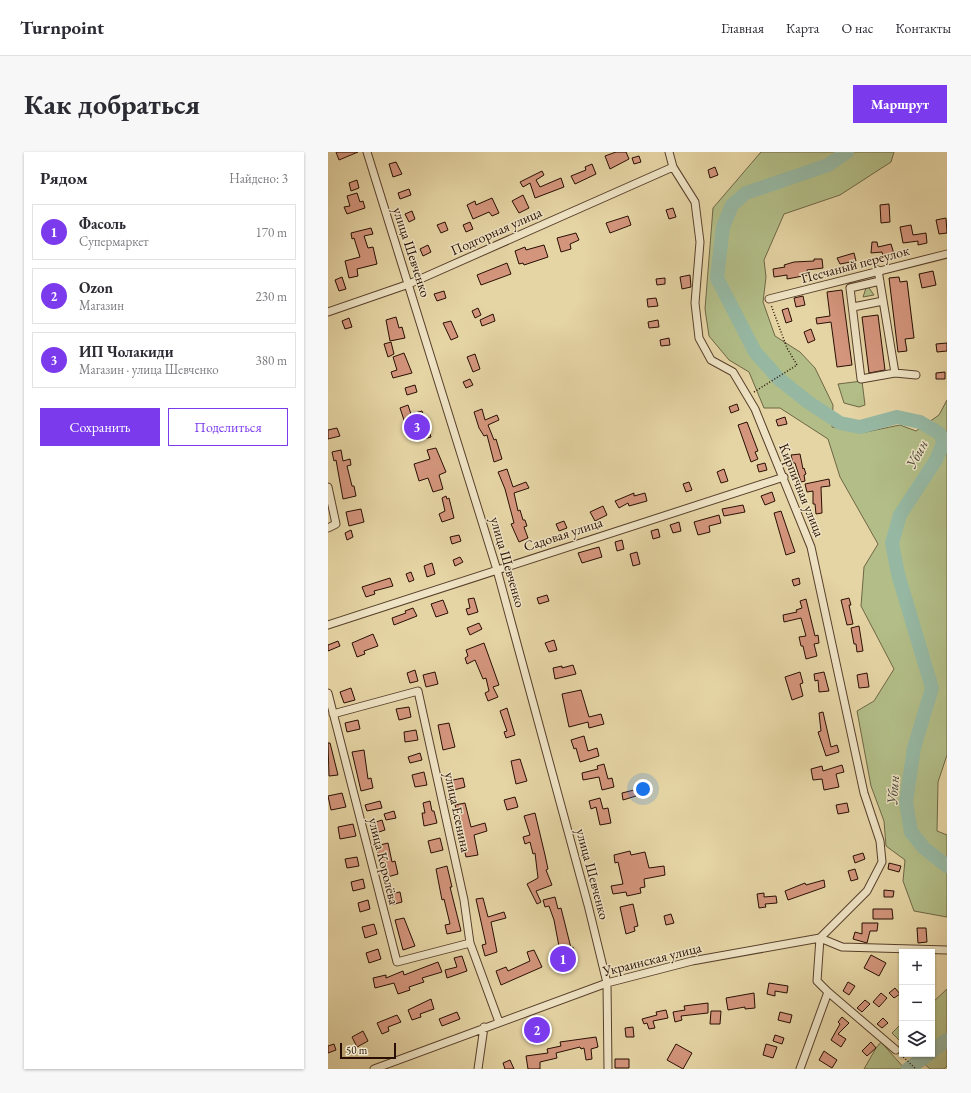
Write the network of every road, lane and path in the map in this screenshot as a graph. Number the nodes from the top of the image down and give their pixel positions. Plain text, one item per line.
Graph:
1 (367, 152) edge
2 (669, 152) edge
3 (673, 167) junction
4 (947, 254) edge
5 (878, 270) junction
6 (880, 281) junction
7 (409, 284) junction
8 (769, 300) joint
9 (883, 301) junction
10 (853, 307) junction
11 (328, 312) edge
12 (895, 373) junction
13 (916, 375) dead end
14 (748, 396) junction
15 (784, 476) junction
16 (328, 487) edge
17 (328, 528) edge
18 (497, 570) junction
19 (328, 625) edge
20 (328, 693) edge
21 (333, 714) junction
22 (820, 938) junction
23 (470, 943) junction
24 (947, 950) edge
25 (607, 983) junction
26 (828, 992) junction
27 (499, 1022) junction
28 (484, 1027) junction
29 (896, 1050) joint
30 (374, 1069) edge
31 (478, 1069) edge
32 (608, 1069) edge
33 (800, 1069) edge
34 (916, 1069) edge

1 - 7 street, улица Шевченко
2 - 3 street, Кирпичная улица
3 - 7 street, Подгорная улица
3 - 14 street, Кирпичная улица
4 - 5 street, Песчаный переулок
5 - 6 street
5 - 8 street, Песчаный переулок
6 - 9 street
6 - 10 street
7 - 11 street, Подгорная улица
7 - 18 street, улица Шевченко
8 - 14 path
9 - 10 street
9 - 12 street
10 - 12 street
12 - 13 street
14 - 15 street, Кирпичная улица
15 - 18 street, Садовая улица
15 - 22 street, Кирпичная улица
16 - 17 street
18 - 19 street, Садовая улица
18 - 25 street, улица Шевченко
20 - 21 street, улица Королёва
21 - 23 street, улица Королёва
21 - 23 street, улица Есенина
22 - 24 street
22 - 25 street, Украинская улица
22 - 26 street
23 - 27 street, улица Есенина
25 - 27 street, Украинская улица
25 - 32 street, улица Шевченко
26 - 29 street
26 - 33 street
27 - 28 street, Украинская улица
28 - 30 street, Украинская улица
28 - 31 street
29 - 34 path

